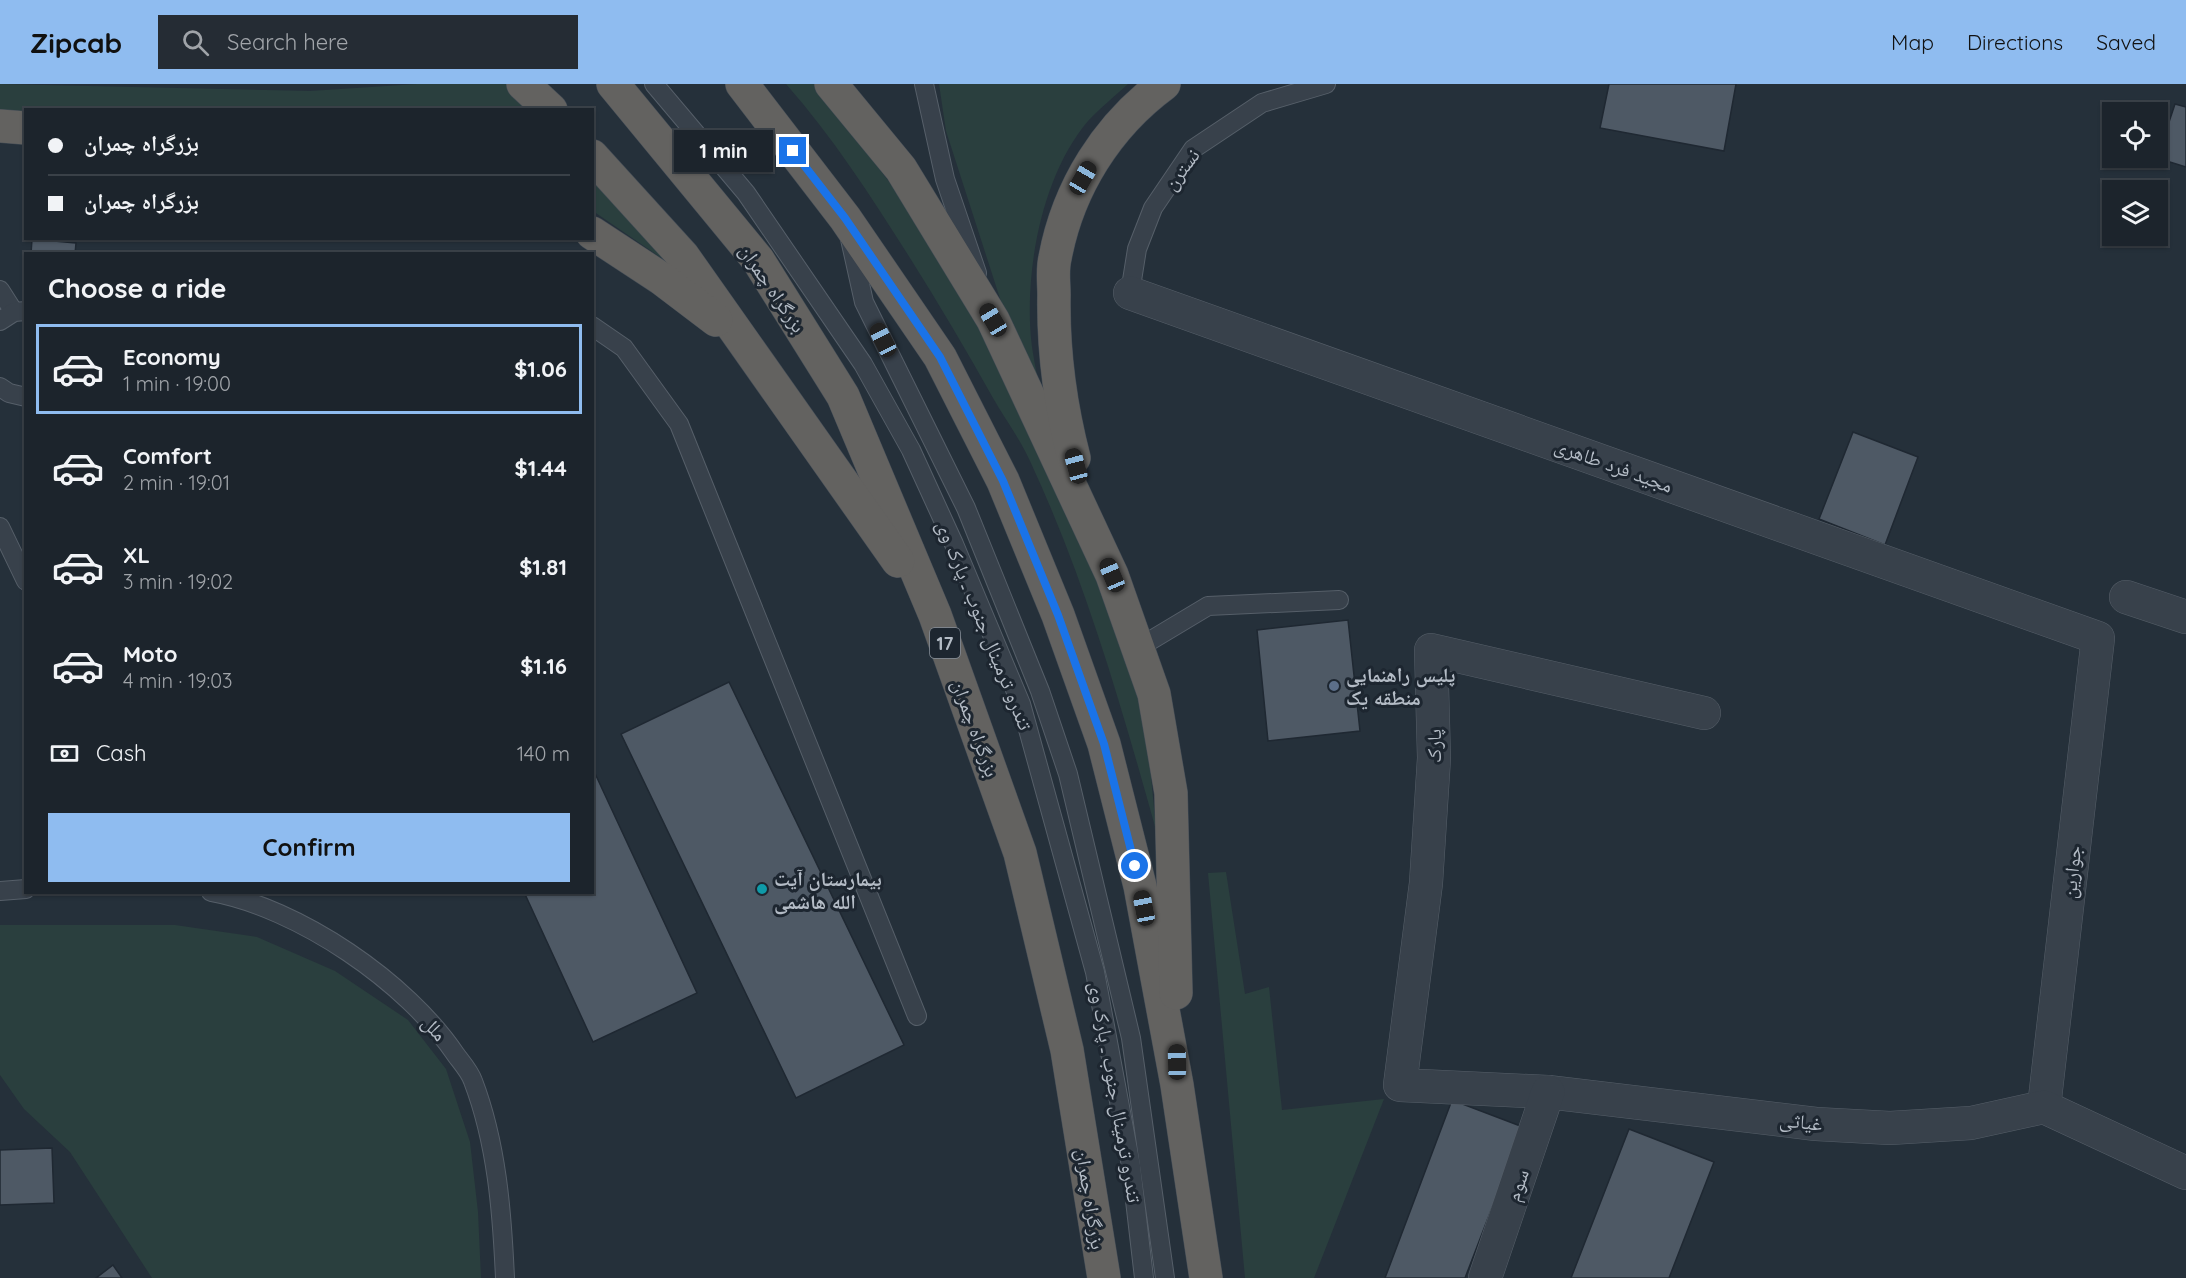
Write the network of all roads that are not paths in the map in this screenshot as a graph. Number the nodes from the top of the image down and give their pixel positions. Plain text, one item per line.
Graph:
1 (523, 84) edge
2 (613, 84) edge
3 (654, 84) edge
4 (741, 84) edge
5 (831, 84) edge
6 (924, 84) edge
7 (1164, 84) edge
8 (1326, 84) edge
9 (549, 108) edge
10 (0, 126) edge
11 (24, 128) edge
12 (594, 158) edge
13 (845, 218) junction
14 (594, 234) edge
15 (0, 290) edge
16 (1130, 293) joint
17 (13, 315) edge
18 (993, 320) junction
19 (594, 327) edge
20 (746, 343) junction
21 (0, 387) edge
22 (24, 397) edge
23 (0, 527) edge
24 (1095, 535) junction
25 (24, 577) edge
26 (2126, 597) dead end
27 (1339, 600) dead end
28 (935, 615) junction
29 (2186, 617) edge
30 (2098, 638) joint
31 (1138, 648) junction
32 (1704, 713) dead end
33 (24, 890) edge
34 (0, 891) edge
35 (217, 894) edge
36 (917, 1016) dead end
37 (1177, 1084) junction
38 (1400, 1085) joint
39 (1548, 1092) junction
40 (2044, 1107) junction
41 (2186, 1173) edge
42 (506, 1278) edge
43 (1104, 1278) edge
44 (1144, 1278) edge
45 (1165, 1278) edge
46 (1206, 1278) edge
47 (1485, 1278) edge

1 - 9 highway
2 - 28 highway, بزرگراه چمران / 17
3 - 44 lane, تندرو ترمینال جنوب ـ پارک وی
4 - 13 highway
5 - 18 highway
6 - 18 lane
7 - 24 highway
8 - 16 lane, نسترن
10 - 11 highway
12 - 20 highway
13 - 37 highway
13 - 45 lane
14 - 20 highway
15 - 17 lane
16 - 30 street, مجید فرد طاهری
18 - 24 highway
19 - 36 lane
20 - 28 highway
21 - 22 lane
23 - 25 lane
24 - 31 highway
26 - 29 street
27 - 31 lane
28 - 43 highway, بزرگراه چمران / 17
30 - 40 street, جوارین
31 - 37 highway
32 - 38 street, پارک
33 - 34 lane
35 - 42 lane, ملل
37 - 46 highway
38 - 39 street, غیاثی
39 - 40 street, غیاثی
39 - 47 street, سوم
40 - 41 street

